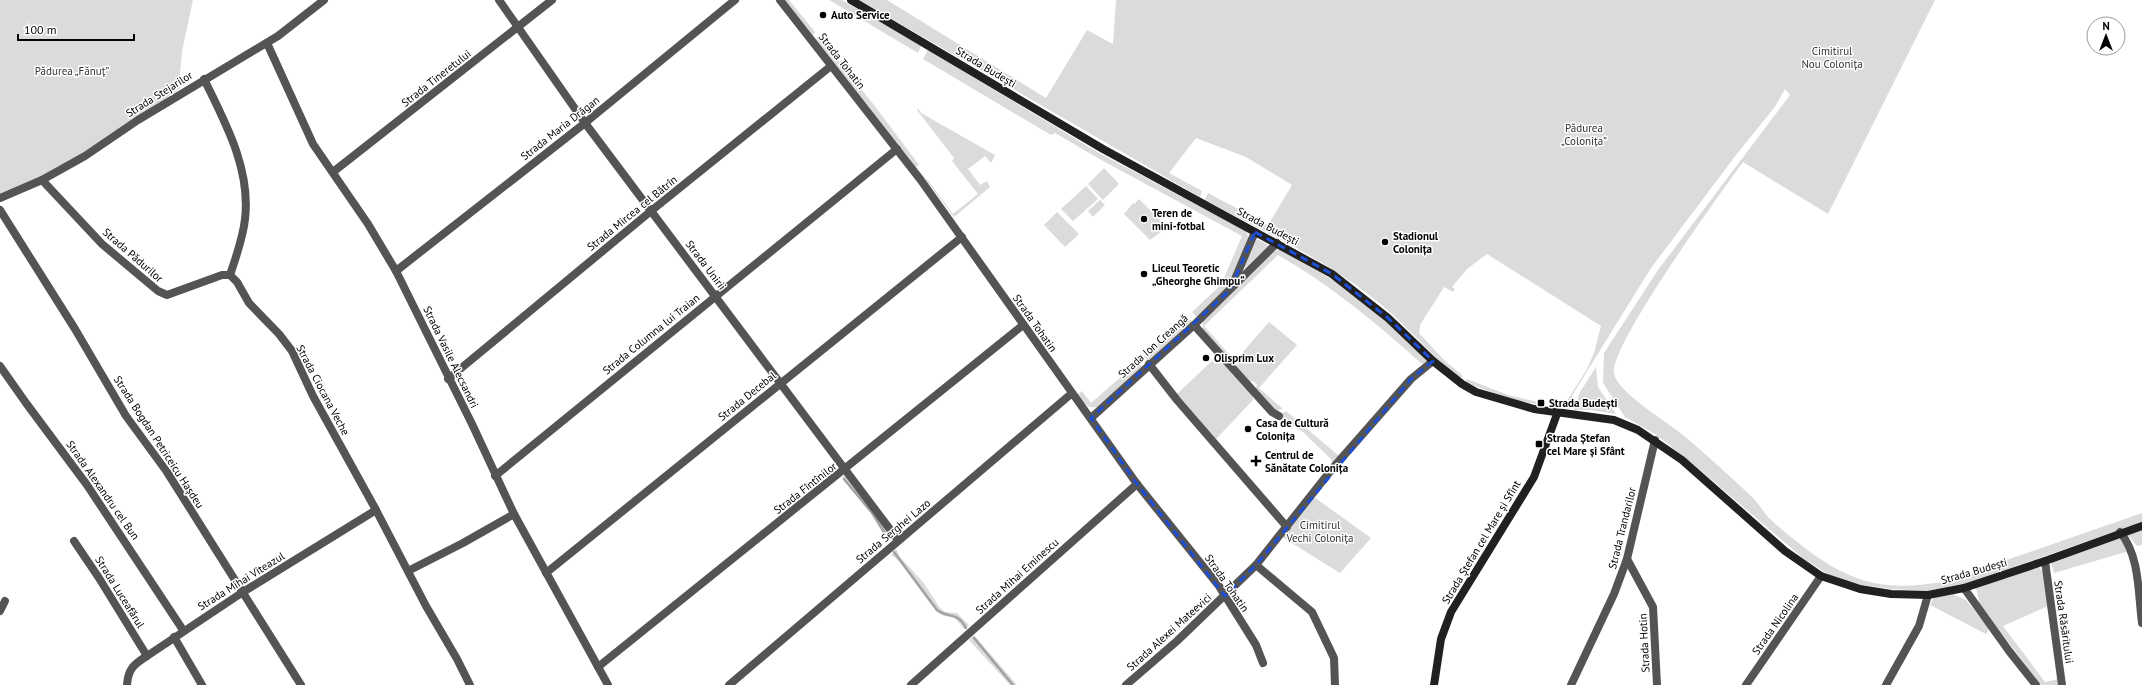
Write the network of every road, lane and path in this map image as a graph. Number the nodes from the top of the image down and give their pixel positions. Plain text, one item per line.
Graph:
1 (324, 0) edge
2 (499, 0) edge
3 (552, 0) edge
4 (735, 0) edge
5 (780, 0) edge
6 (851, 0) edge
7 (518, 27) junction
8 (267, 42) junction
9 (831, 66) junction
10 (204, 79) junction
11 (585, 123) junction
12 (897, 149) junction
13 (333, 172) junction
14 (42, 180) junction
15 (0, 198) edge
16 (0, 210) edge
17 (651, 211) junction
18 (1255, 232) junction
19 (962, 237) junction
20 (1277, 243) junction
21 (396, 270) junction
22 (230, 275) junction
23 (1230, 290) junction
24 (715, 296) junction
25 (1194, 324) junction
26 (1023, 325) junction
27 (1433, 361) junction
28 (1149, 364) junction
29 (0, 366) edge
30 (448, 379) junction
31 (780, 383) junction
32 (1071, 394) junction
33 (1557, 414) junction
34 (1279, 416) dead end
35 (1090, 418) junction
36 (1655, 440) junction
37 (845, 471) junction
38 (495, 476) junction
39 (1137, 484) junction
40 (376, 510) junction
41 (514, 514) junction
42 (2142, 526) edge
43 (1287, 527) junction
44 (2120, 532) junction
45 (898, 540) junction
46 (74, 541) dead end
47 (1627, 559) junction
48 (2045, 561) junction
49 (1256, 564) junction
50 (408, 572) junction
51 (546, 573) junction
52 (1822, 576) junction
53 (1964, 588) junction
54 (243, 592) junction
55 (1928, 595) junction
56 (1225, 596) junction
57 (5, 601) dead end
58 (0, 611) edge
59 (2142, 623) edge
60 (183, 630) junction
61 (174, 636) junction
62 (147, 656) junction
63 (1263, 663) dead end
64 (598, 667) junction
65 (127, 682) edge
66 (202, 685) edge
67 (301, 685) edge
68 (470, 685) edge
69 (608, 685) edge
70 (729, 685) edge
71 (911, 685) edge
72 (1126, 685) edge
73 (1335, 685) edge
74 (1434, 685) edge
75 (1571, 685) edge
76 (1657, 685) edge
77 (1746, 685) edge
78 (1886, 685) edge
79 (2036, 685) edge
80 (2062, 685) edge

1 - 8 street, Strada Stejarilor
2 - 7 street, Strada Unirii
3 - 7 street, Strada Tineretului
4 - 11 street, Strada Maria Drăgan
5 - 9 street, Strada Tohatin
6 - 18 street, Strada Budești
7 - 11 street, Strada Unirii
7 - 13 street, Strada Tineretului
8 - 10 street, Strada Stejarilor
8 - 13 street, Strada Vasile Alecsandri
9 - 12 street, Strada Tohatin
9 - 17 street, Strada Mircea cel Bătrîn
10 - 14 street, Strada Stejarilor
10 - 22 street
11 - 17 street, Strada Unirii
11 - 21 street, Strada Maria Drăgan
12 - 19 street, Strada Tohatin
12 - 24 street, Strada Columna lui Traian
13 - 21 street, Strada Vasile Alecsandri
14 - 15 street, Strada Stejarilor
14 - 22 street, Strada Pădurilor
16 - 54 street, Strada Bogdan Petriceicu Hașdeu
17 - 24 street, Strada Unirii
17 - 30 street, Strada Mircea cel Bătrîn
18 - 20 street, Strada Budești
18 - 23 street, Strada Ion Creangă
19 - 26 street, Strada Tohatin
19 - 31 street, Strada Decebal
20 - 23 street, Strada Ion Creangă
20 - 27 street, Strada Budești
21 - 30 street, Strada Vasile Alecsandri
22 - 40 street, Strada Ciocana Veche
23 - 25 street, Strada Ion Creangă
24 - 31 street, Strada Unirii
24 - 38 street, Strada Columna lui Traian
25 - 28 street, Strada Ion Creangă
25 - 34 street
26 - 32 street, Strada Tohatin
26 - 37 street, Strada Fîntînilor
27 - 33 street, Strada Budești
27 - 43 street, Strada Alexei Mateevici
28 - 35 street, Strada Ion Creangă
28 - 43 street
29 - 60 street, Strada Alexandru cel Bun
30 - 38 street, Strada Vasile Alecsandri
31 - 37 street, Strada Unirii
31 - 51 street, Strada Decebal
32 - 35 street, Strada Tohatin
32 - 45 street, Strada Serghei Lazo
33 - 36 street, Strada Budești
33 - 74 street, Strada Ștefan cel Mare și Sfînt
35 - 39 street, Strada Tohatin
36 - 47 street, Strada Trandarilor
36 - 52 street, Strada Budești
37 - 45 street, Strada Unirii
37 - 64 street, Strada Fîntînilor
38 - 41 street, Strada Vasile Alecsandri
39 - 56 street, Strada Tohatin
39 - 71 street, Strada Mihai Eminescu
40 - 50 street, Strada Ciocana Veche
40 - 54 street, Strada Mihai Viteazul
41 - 50 street
41 - 51 street, Strada Vasile Alecsandri
42 - 44 street, Strada Budești
43 - 49 street, Strada Alexei Mateevici
44 - 48 street, Strada Budești
44 - 59 street
45 - 70 street, Strada Serghei Lazo
46 - 62 street, Strada Luceafărul
47 - 75 street, Strada Trandarilor
47 - 76 street, Strada Hotin
48 - 53 street, Strada Budești
48 - 80 street, Strada Răsăritului
49 - 56 street, Strada Alexei Mateevici
49 - 73 street
50 - 68 street, Strada Ciocana Veche
51 - 64 street, Strada Vasile Alecsandri
52 - 55 street, Strada Budești
52 - 77 street, Strada Nicolina
53 - 55 street, Strada Budești
53 - 79 street
54 - 60 street, Strada Mihai Viteazul
54 - 67 street, Strada Bogdan Petriceicu Hașdeu
55 - 78 street
56 - 63 street, Strada Tohatin
56 - 72 street, Strada Alexei Mateevici
57 - 58 street
60 - 61 street, Strada Mihai Viteazul
61 - 62 street, Strada Mihai Viteazul
61 - 66 street
62 - 65 street, Strada Mihai Viteazul
64 - 69 street, Strada Vasile Alecsandri

